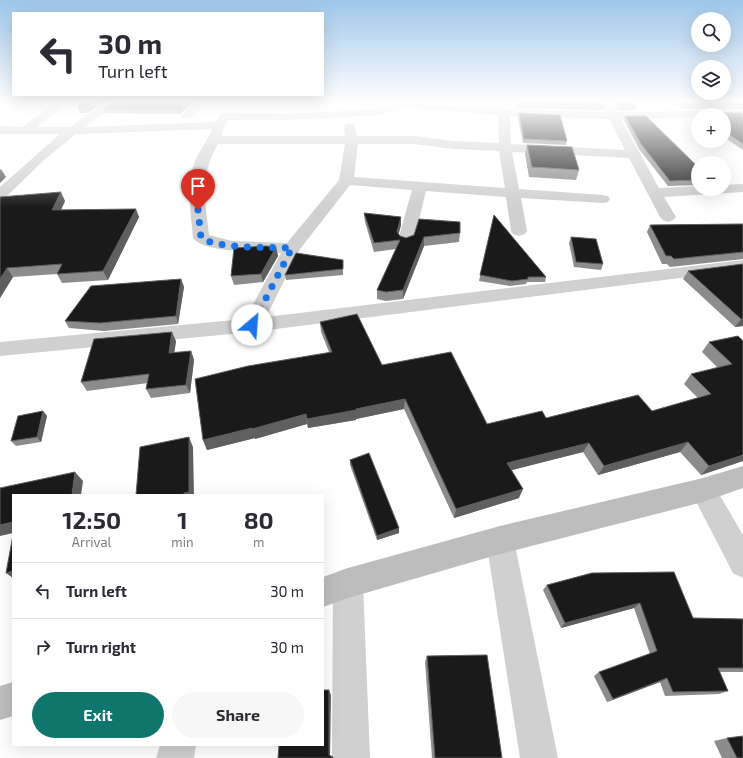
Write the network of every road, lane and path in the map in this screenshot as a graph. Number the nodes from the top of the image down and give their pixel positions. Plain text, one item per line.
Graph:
1 (63, 137) edge
2 (351, 137) edge
3 (505, 137) edge
4 (625, 137) edge
5 (214, 140) joint
6 (352, 141) junction
7 (505, 148) junction
8 (634, 154) junction
9 (0, 175) edge
10 (19, 175) junction
11 (346, 181) junction
12 (420, 186) junction
13 (743, 188) edge
14 (512, 193) junction
15 (654, 193) junction
16 (0, 195) edge
17 (603, 199) dead end
18 (668, 217) dead end
19 (519, 231) dead end
20 (406, 240) edge
21 (292, 248) junction
22 (743, 265) edge
23 (252, 325) junction
24 (0, 349) edge
25 (743, 477) edge
26 (703, 490) junction
27 (500, 540) junction
28 (743, 564) edge
29 (336, 587) edge
30 (12, 699) edge
31 (0, 702) edge
32 (178, 746) edge
33 (175, 758) edge
34 (351, 758) edge
35 (539, 758) edge

1 - 10 street
2 - 6 street
3 - 7 street
4 - 8 street
5 - 6 street
5 - 21 street
6 - 7 street
6 - 11 street
7 - 8 street
7 - 14 street
8 - 15 street
9 - 10 street
10 - 16 street
11 - 12 street
11 - 21 street
12 - 14 street
12 - 20 street
13 - 15 street
14 - 17 street
14 - 19 street
15 - 18 street
21 - 23 street
22 - 23 street
23 - 24 street
25 - 26 street
26 - 27 street
26 - 28 street
27 - 29 street
27 - 35 street
29 - 34 street
30 - 31 street
32 - 33 street

